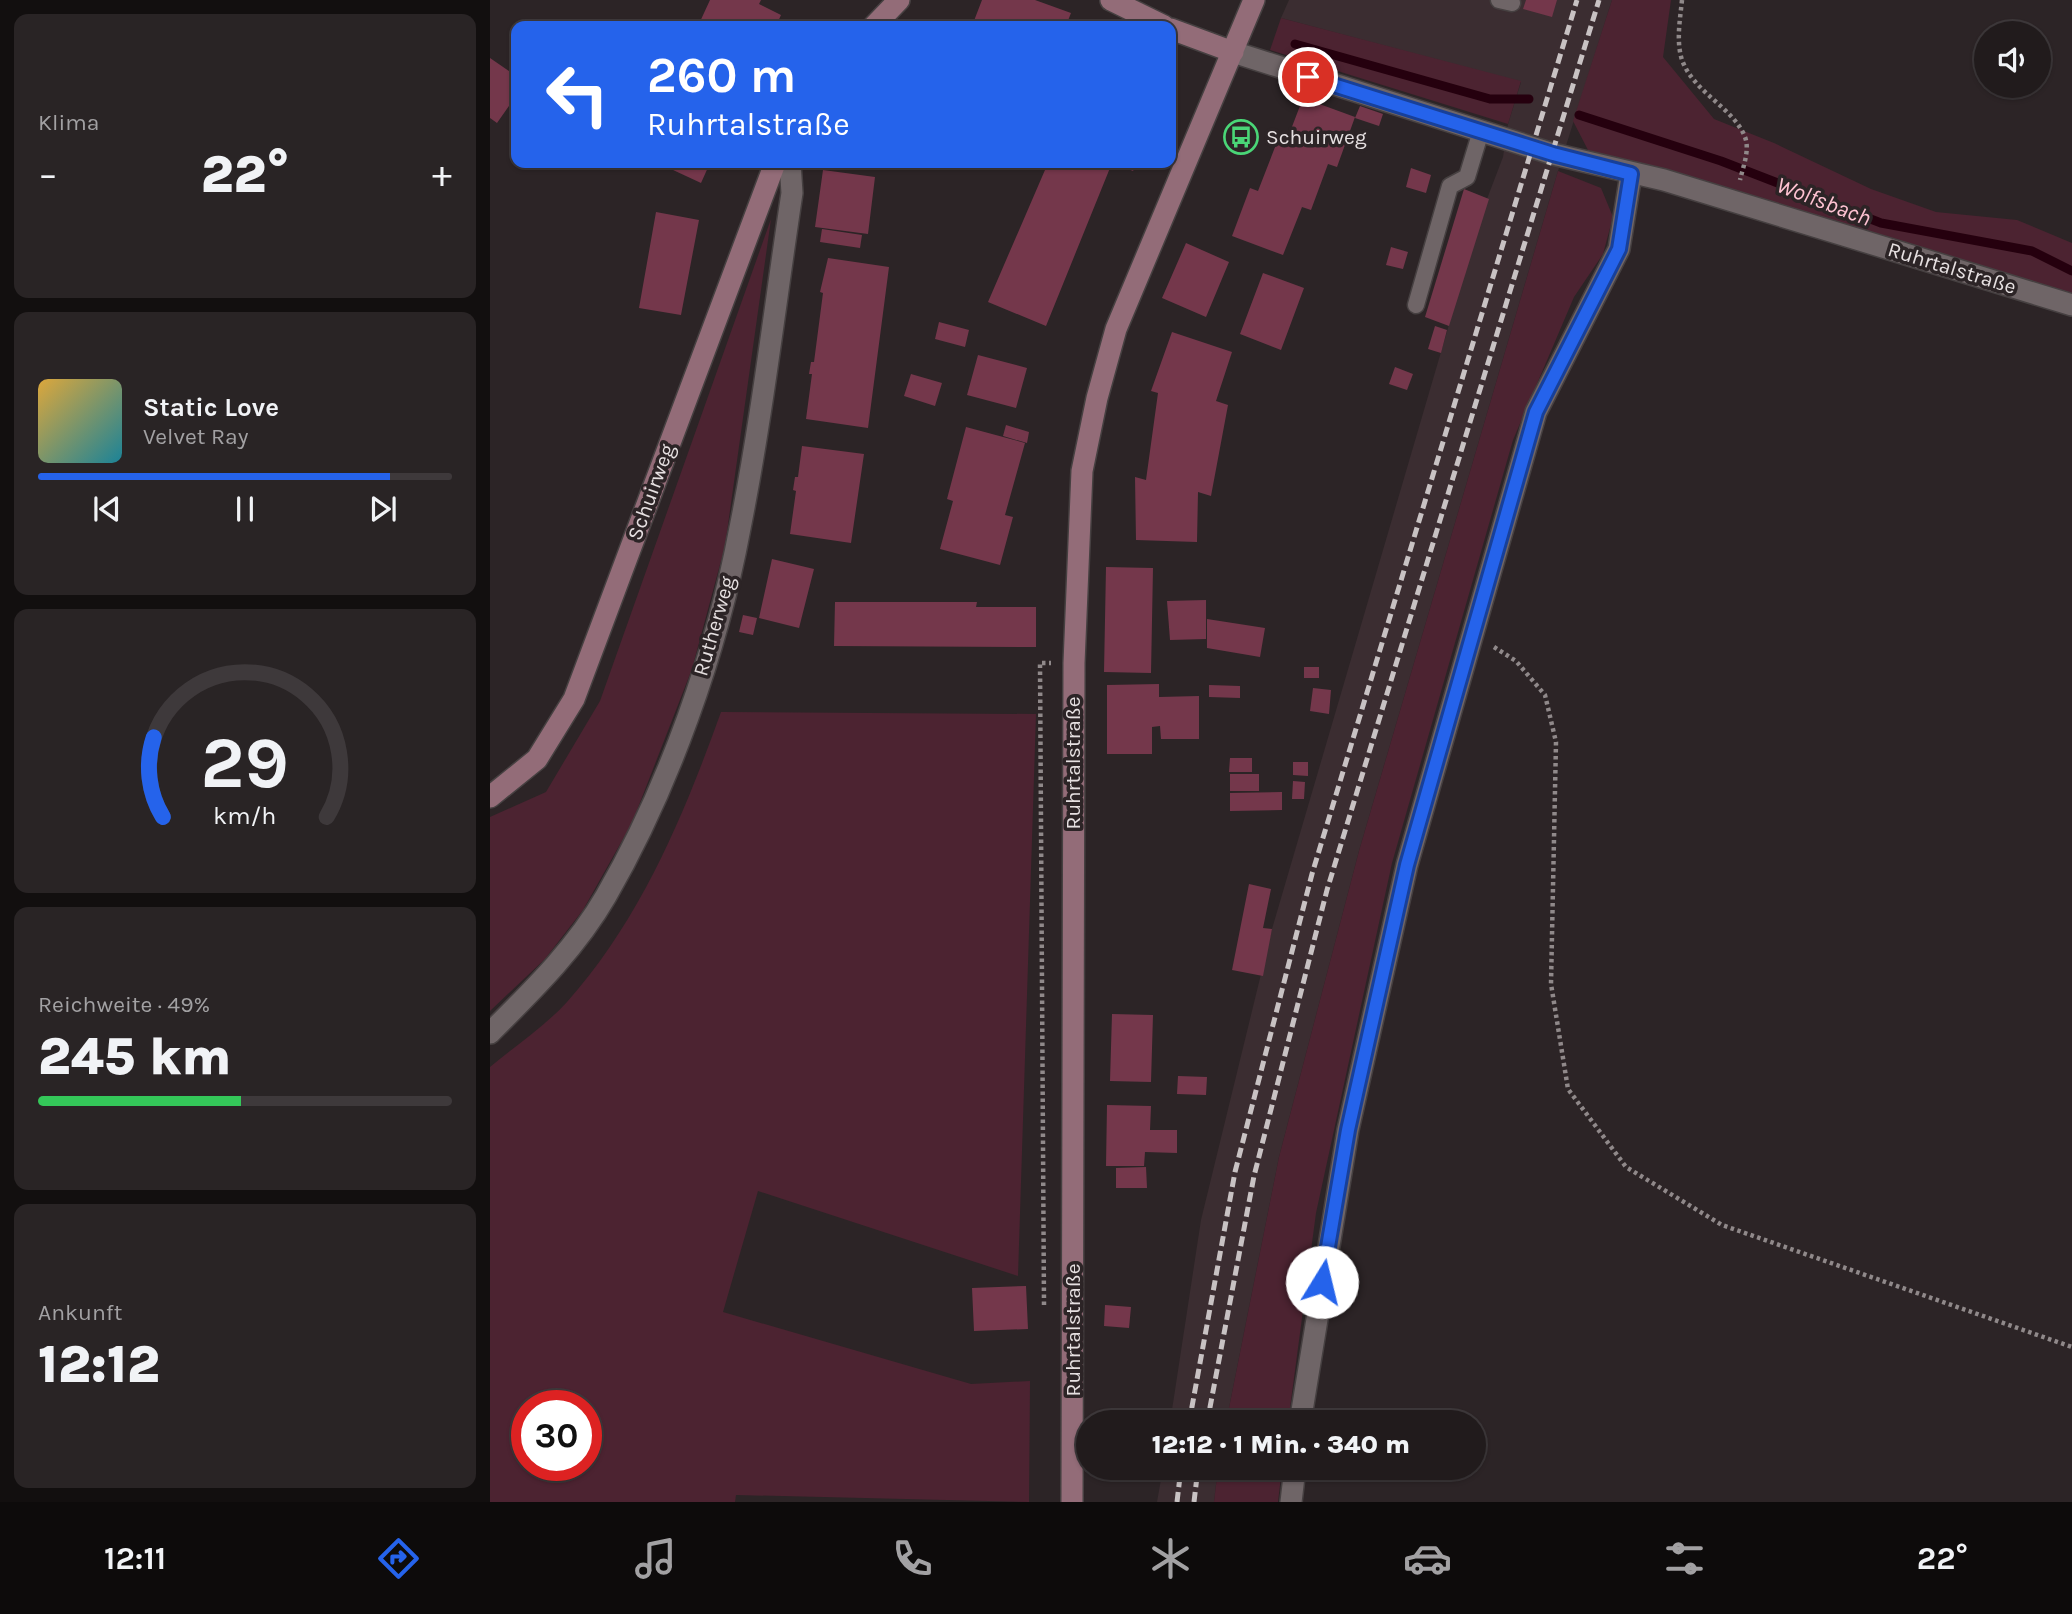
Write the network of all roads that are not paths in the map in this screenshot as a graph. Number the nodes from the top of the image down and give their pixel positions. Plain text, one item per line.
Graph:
1 (899, 0) edge
2 (1111, 0) edge
3 (1254, 0) edge
4 (879, 21) edge
5 (1154, 21) edge
6 (1176, 31) edge
7 (1233, 52) junction
8 (1481, 131) junction
9 (773, 168) edge
10 (790, 168) edge
11 (1631, 174) junction
12 (1416, 305) dead end
13 (2072, 305) edge
14 (490, 797) edge
15 (490, 1032) edge
16 (1302, 1410) edge
17 (1294, 1480) edge
18 (1072, 1502) edge
19 (1291, 1502) edge

1 - 4 main road
2 - 5 main road
3 - 7 main road, Ruhrtalstraße
6 - 7 main road
7 - 8 street, Ruhrtalstraße
7 - 18 main road, Ruhrtalstraße
8 - 11 street, Ruhrtalstraße
8 - 12 lane
9 - 14 main road, Schuirweg
10 - 15 street, Rutherweg
11 - 13 street, Ruhrtalstraße
11 - 16 street
17 - 19 street

